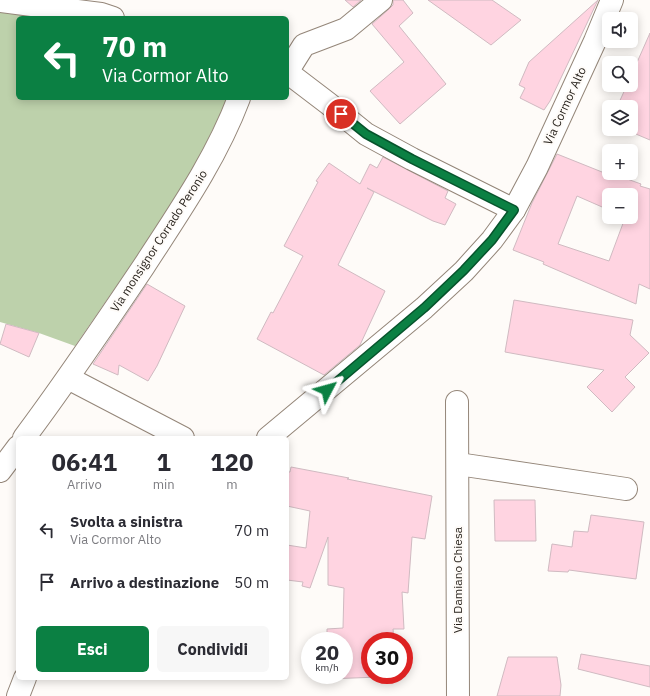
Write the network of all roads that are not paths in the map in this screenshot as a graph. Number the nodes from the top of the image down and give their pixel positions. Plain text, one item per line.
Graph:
1 (0, 0) edge
2 (381, 0) edge
3 (612, 0) edge
4 (105, 16) edge
5 (289, 69) edge
6 (289, 74) edge
7 (238, 100) edge
8 (514, 210) junction
9 (68, 378) junction
10 (457, 402) dead end
11 (25, 436) edge
12 (179, 436) edge
13 (270, 436) edge
14 (16, 450) edge
15 (458, 464) junction
16 (0, 471) edge
17 (626, 489) dead end
18 (24, 680) edge
19 (18, 696) edge
20 (458, 696) edge

1 - 4 street
2 - 5 street
3 - 8 street, Via Cormor Alto
6 - 8 street
7 - 9 street, Via monsignor Corrado Peronio
8 - 13 street, Via Cormor Alto
9 - 11 street, Via monsignor Corrado Peronio
9 - 12 street
10 - 15 street, Via Damiano Chiesa
14 - 16 street
15 - 17 street
15 - 20 street, Via Damiano Chiesa
18 - 19 street

